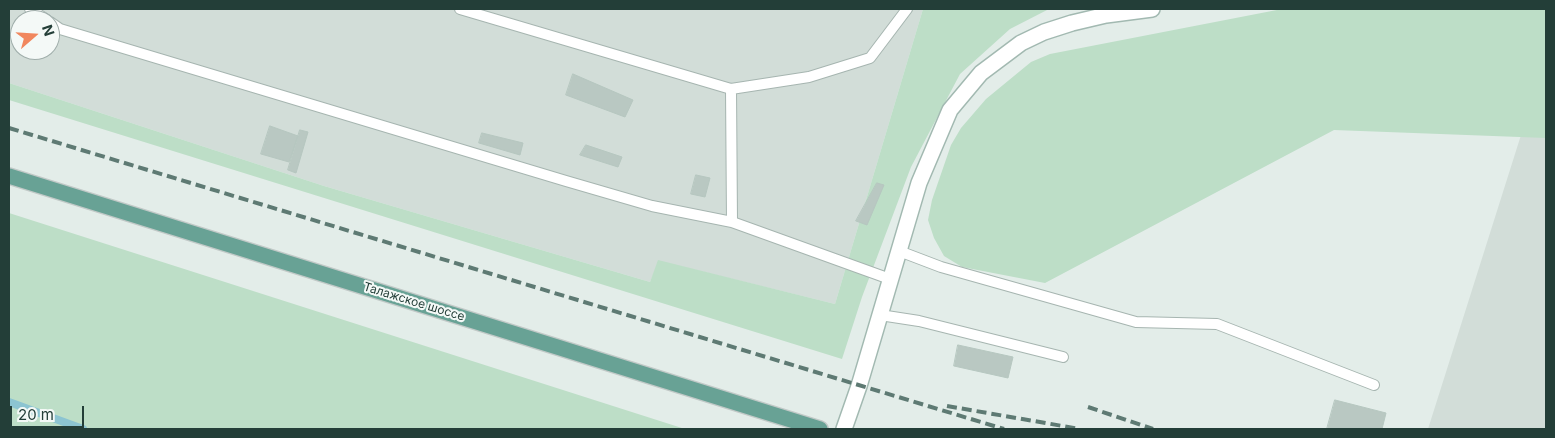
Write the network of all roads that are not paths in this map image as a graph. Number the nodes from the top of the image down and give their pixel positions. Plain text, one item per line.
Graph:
1 (460, 9) edge
2 (907, 9) edge
3 (1152, 9) edge
4 (60, 29) edge
5 (731, 90) junction
6 (9, 176) edge
7 (732, 222) junction
8 (899, 251) junction
9 (890, 280) junction
10 (880, 315) junction
11 (1063, 357) dead end
12 (1374, 385) dead end
13 (820, 429) edge
14 (844, 429) edge

1 - 5 lane
2 - 5 lane
3 - 8 street
4 - 7 lane
5 - 7 lane
6 - 13 main road, Талажское шоссе
7 - 9 lane
8 - 9 street
8 - 12 lane
9 - 10 street
10 - 11 lane
10 - 14 street

